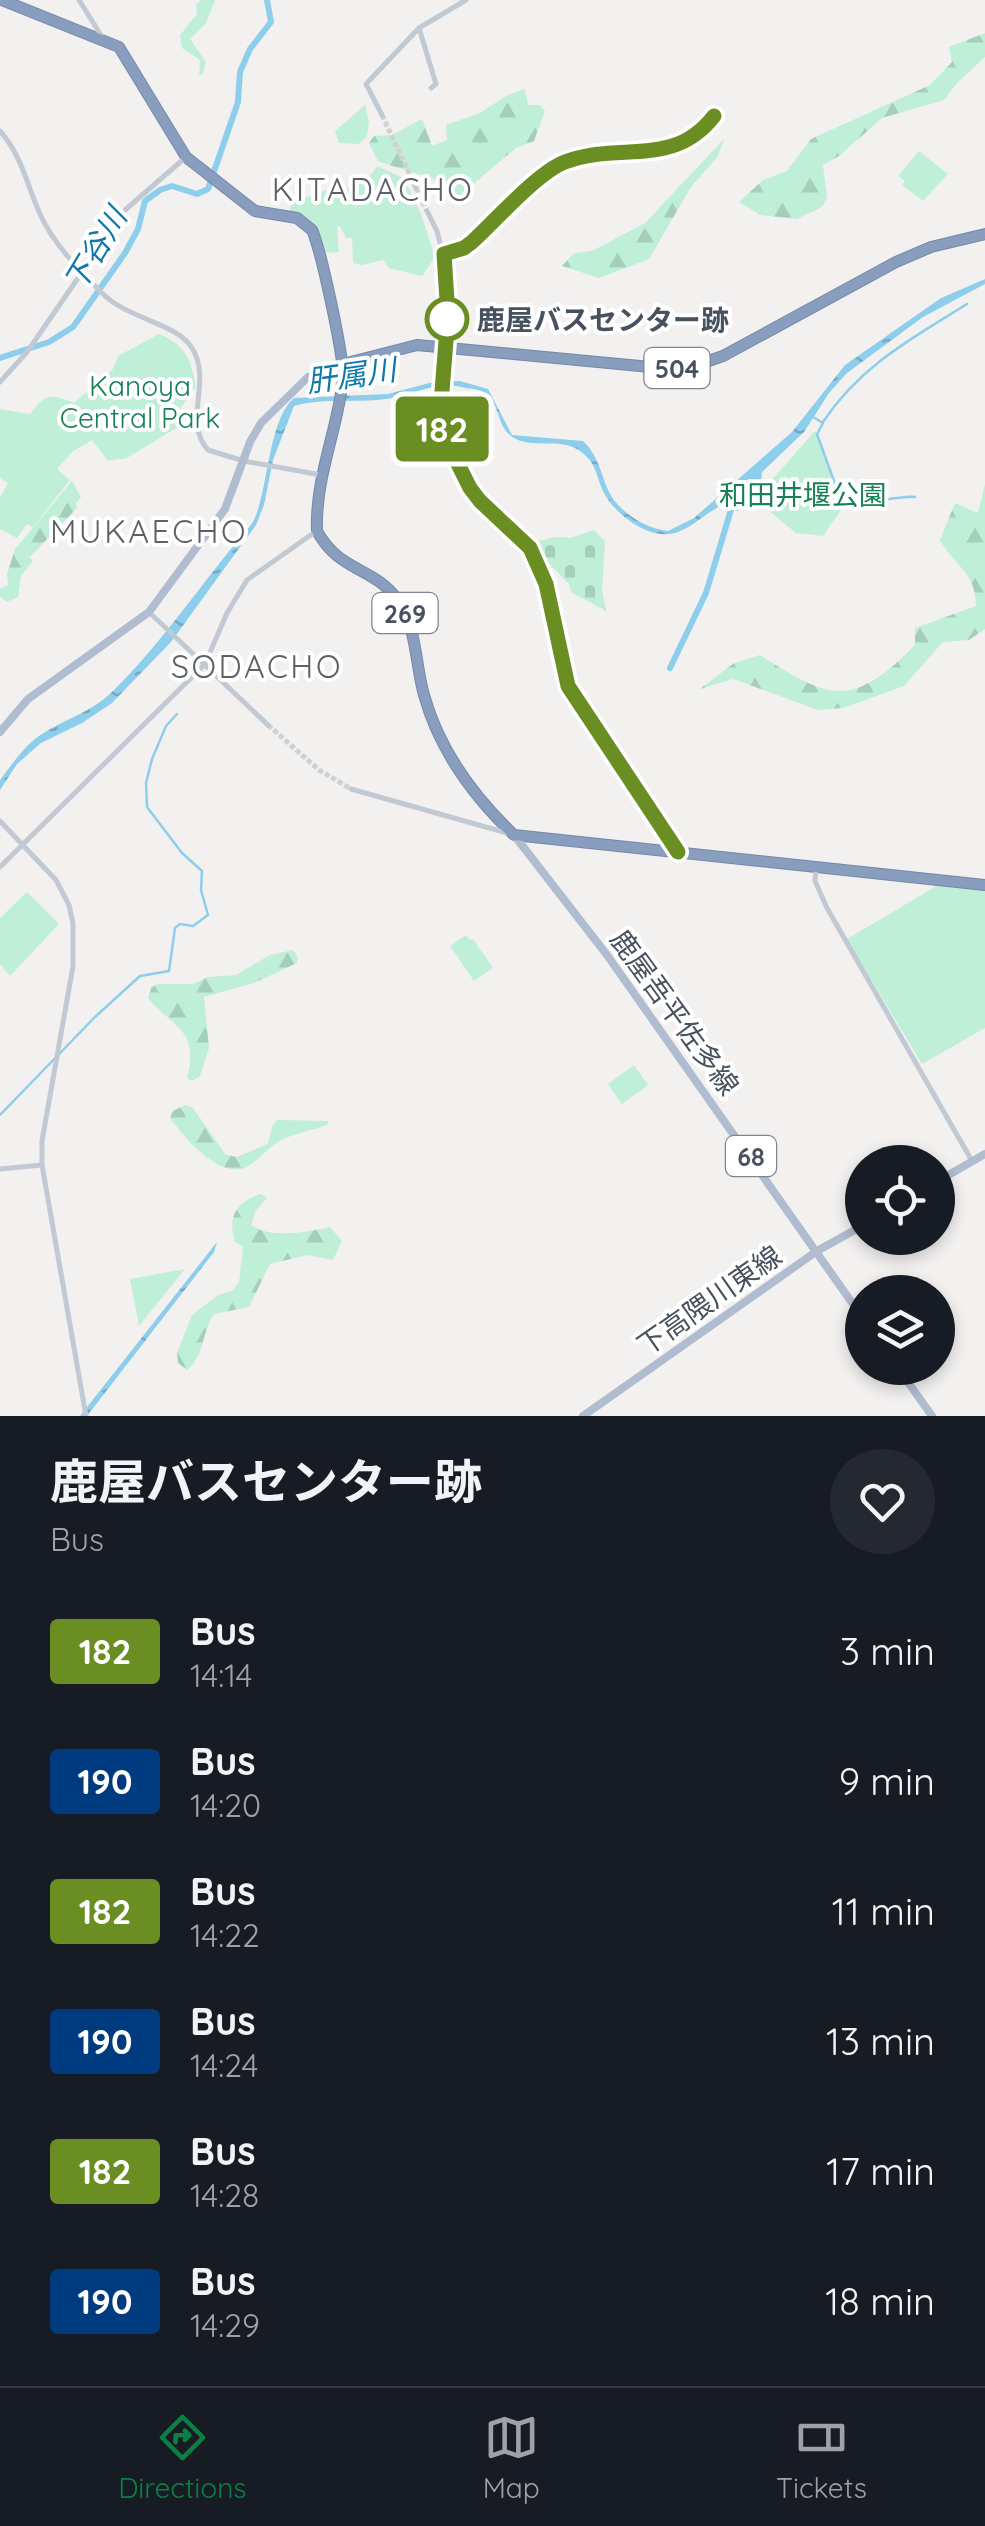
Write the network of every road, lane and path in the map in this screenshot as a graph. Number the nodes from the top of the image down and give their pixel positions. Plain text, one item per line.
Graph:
1 (2, 0) edge
2 (79, 0) edge
3 (466, 0) edge
4 (419, 28) junction
5 (104, 40) junction
6 (431, 88) dead end
7 (382, 115) tunnel mouth
8 (714, 116) dead end
9 (0, 132) edge
10 (186, 157) junction
11 (411, 176) tunnel mouth
12 (416, 188) tunnel mouth
13 (427, 211) tunnel mouth
14 (985, 234) edge
15 (444, 254) junction
16 (82, 270) junction
17 (444, 347) junction
18 (342, 364) junction
19 (0, 382) edge
20 (244, 460) junction
21 (321, 475) junction
22 (318, 531) junction
23 (148, 612) junction
24 (205, 664) junction
25 (268, 725) tunnel mouth
26 (0, 732) edge
27 (351, 790) tunnel mouth
28 (0, 822) edge
29 (497, 825) junction
30 (514, 835) junction
31 (22, 845) junction
32 (678, 852) junction
33 (0, 867) edge
34 (816, 868) junction
35 (985, 885) edge
36 (985, 1154) edge
37 (972, 1161) junction
38 (42, 1165) junction
39 (0, 1169) edge
40 (955, 1171) edge
41 (845, 1236) edge
42 (817, 1252) junction
43 (845, 1292) edge
44 (910, 1385) edge
45 (86, 1416) edge
46 (583, 1416) edge
47 (932, 1416) edge

1 - 5 highway
2 - 5 street
3 - 4 street
4 - 6 street
4 - 7 street
5 - 10 highway
8 - 15 street
9 - 16 street
10 - 16 street
10 - 18 highway
11 - 12 street
13 - 15 street
14 - 17 highway, 504
15 - 17 street
16 - 19 street
16 - 20 street
17 - 18 highway, 504
17 - 32 street
18 - 20 main road
18 - 21 highway
20 - 21 street
20 - 23 main road
21 - 22 highway
22 - 24 street
22 - 29 highway, 269
23 - 24 street
23 - 26 main road
24 - 25 street
24 - 31 street
27 - 29 street
28 - 31 street
29 - 30 highway, 269
30 - 32 highway
30 - 42 main road, 鹿屋吾平佐多線 / 68
31 - 33 street
31 - 38 street
32 - 34 highway
34 - 35 highway
34 - 37 street
36 - 37 main road
37 - 40 main road
38 - 39 street
38 - 45 street
41 - 42 main road, 下高隈川東線
42 - 43 main road, 鹿屋吾平佐多線 / 68
42 - 46 main road, 下高隈川東線
44 - 47 main road

